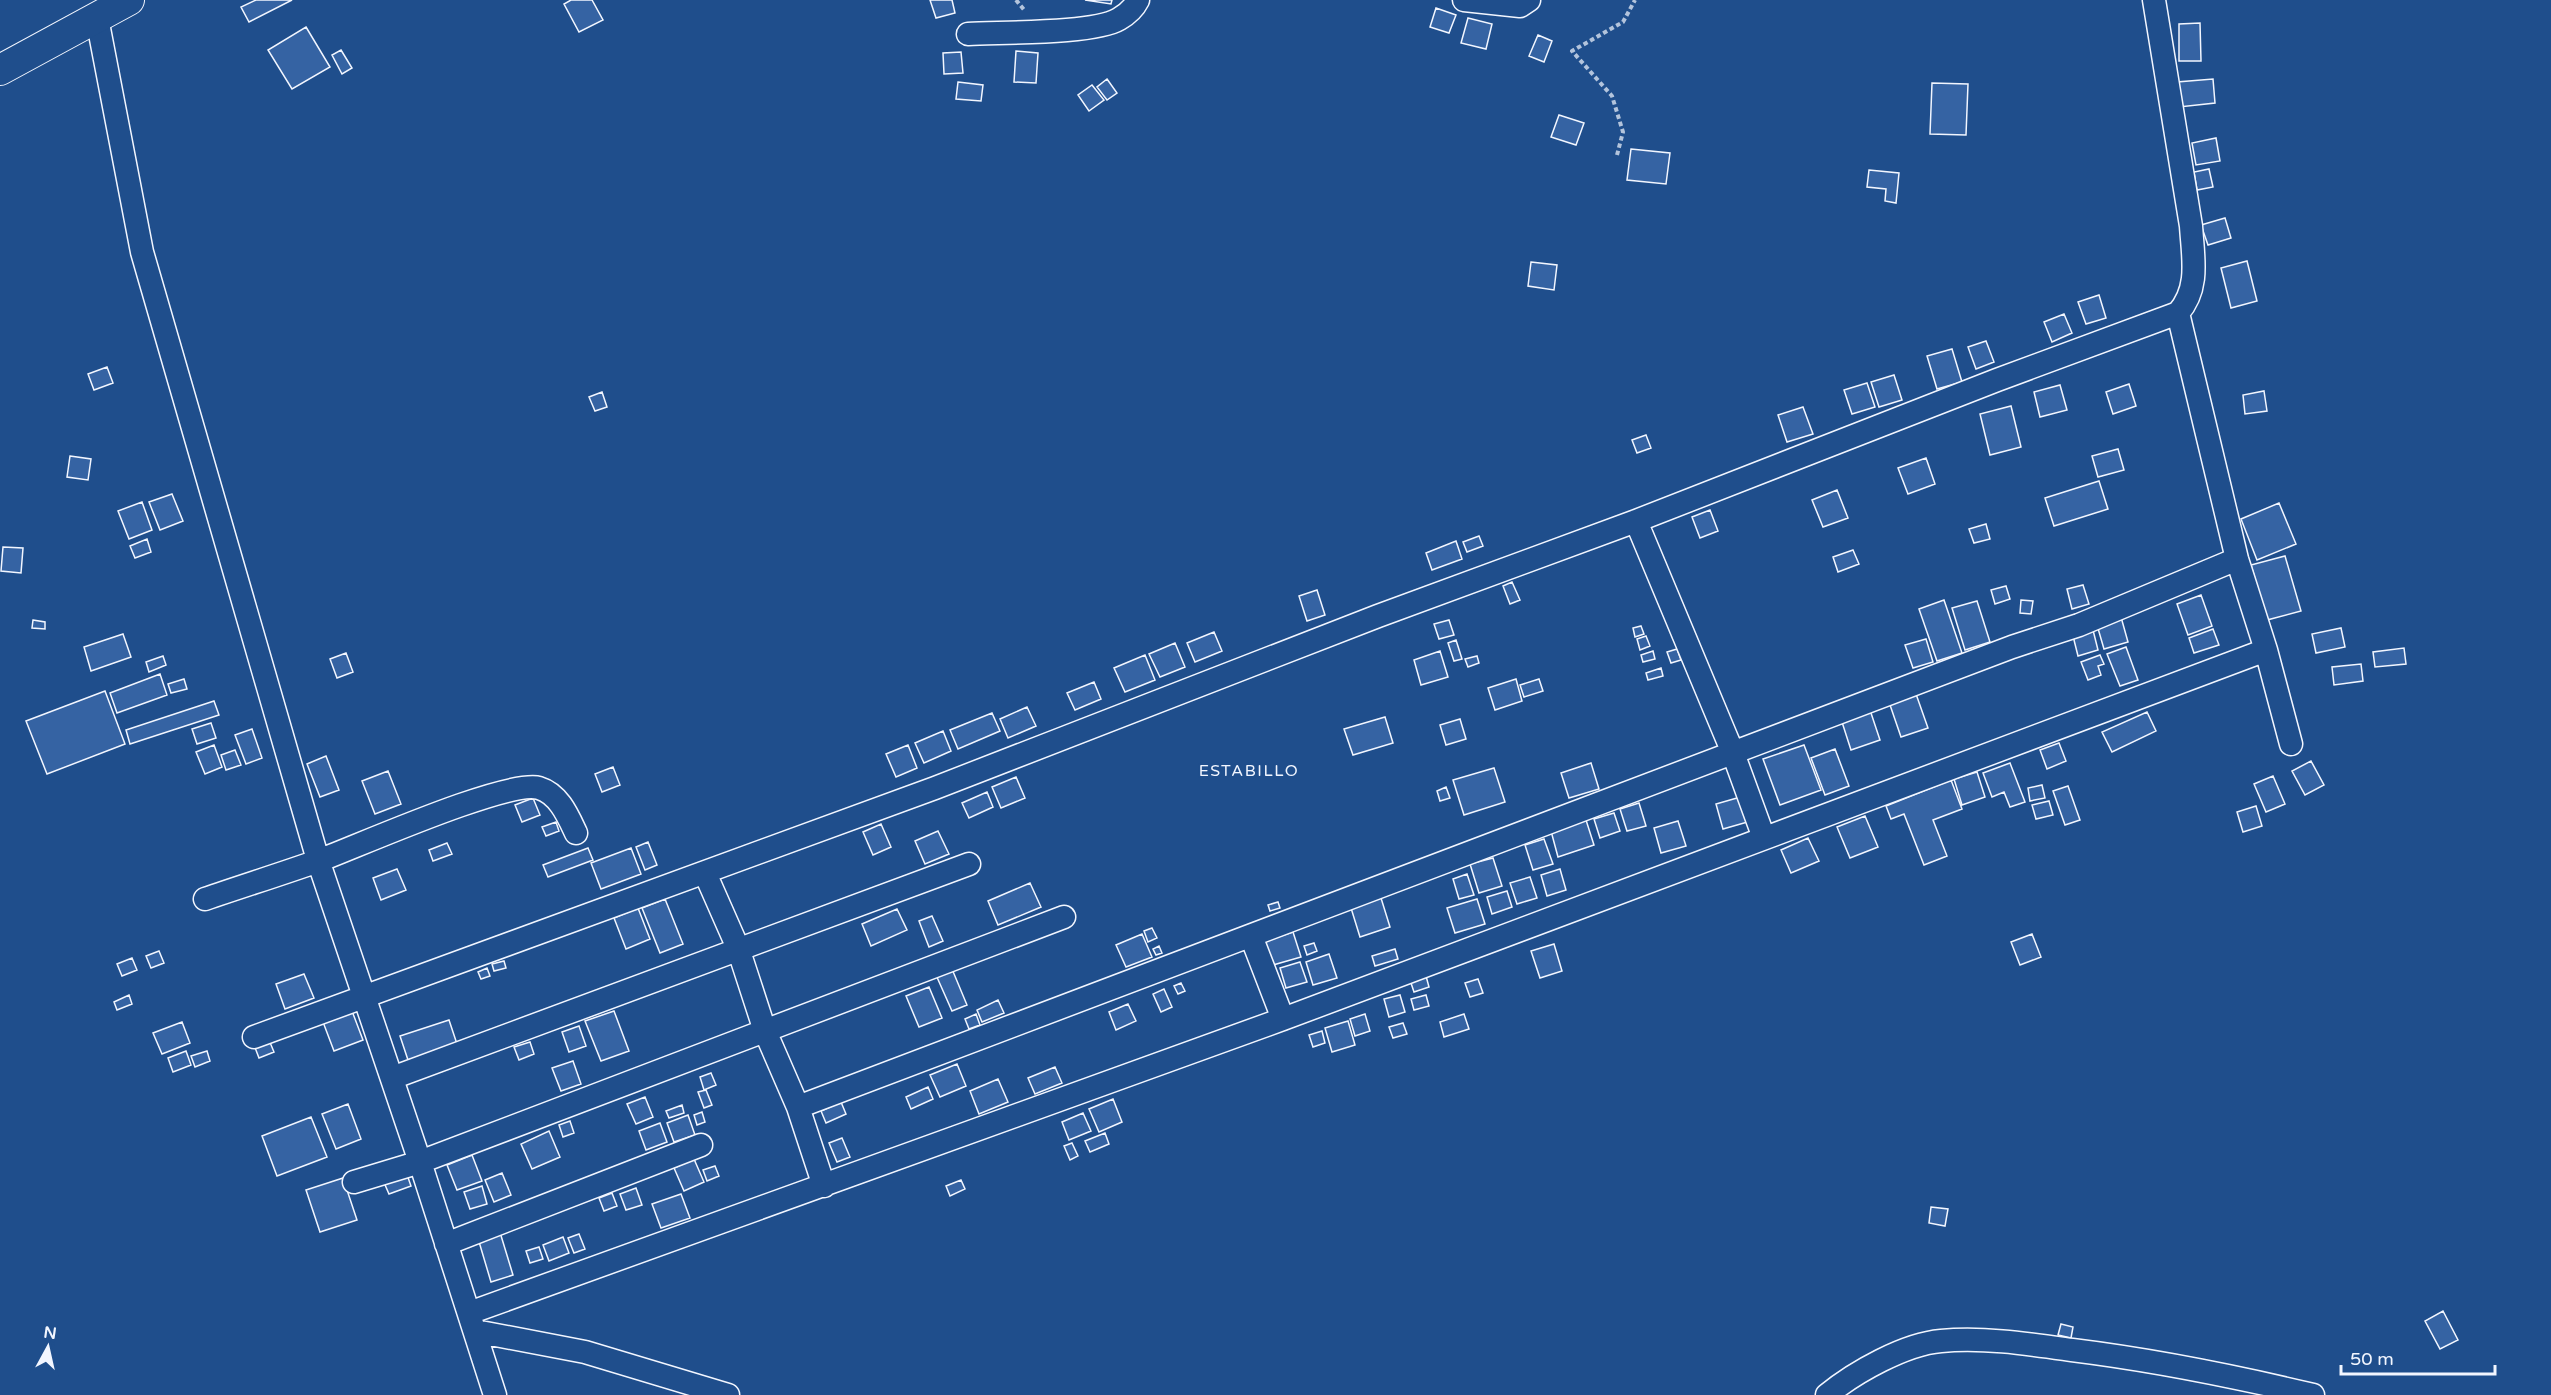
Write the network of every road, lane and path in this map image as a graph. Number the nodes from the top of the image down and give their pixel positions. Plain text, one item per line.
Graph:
1 (129, 0) edge
2 (1138, 0) edge
3 (1464, 0) edge
4 (1529, 0) edge
5 (1635, 0) edge
6 (2154, 0) edge
7 (97, 18) junction
8 (968, 34) dead end
9 (0, 70) edge
10 (1617, 155) dead end
11 (2178, 314) junction
12 (1636, 521) junction
13 (2237, 560) junction
14 (2266, 650) junction
15 (2290, 744) dead end
16 (1733, 753) junction
17 (576, 833) dead end
18 (1764, 838) junction
19 (318, 860) junction
20 (969, 864) dead end
21 (705, 873) junction
22 (205, 899) dead end
23 (1064, 917) dead end
24 (1251, 936) junction
25 (738, 948) junction
26 (364, 999) junction
27 (1283, 1019) junction
28 (765, 1031) junction
29 (254, 1037) dead end
30 (392, 1078) junction
31 (798, 1107) junction
32 (701, 1145) dead end
33 (420, 1161) junction
34 (354, 1182) dead end
35 (824, 1186) junction
36 (446, 1244) junction
37 (472, 1322) junction
38 (496, 1394) edge
39 (728, 1395) edge
40 (1827, 1395) edge
41 (2313, 1395) edge

1 - 7 main road
2 - 8 street
3 - 4 street
5 - 10 path
6 - 11 street
7 - 9 main road
7 - 19 street
11 - 12 street
11 - 13 street
12 - 16 street
12 - 21 street
13 - 14 street
13 - 16 street
14 - 15 street
14 - 18 street
16 - 18 street
16 - 24 street
17 - 19 street
18 - 27 street
19 - 22 street
19 - 26 street
20 - 25 street
21 - 25 street
21 - 26 street
23 - 28 street
24 - 27 street
24 - 31 street
25 - 28 street
25 - 30 street
26 - 29 street
26 - 30 street
27 - 35 street
28 - 31 street
28 - 33 street
30 - 33 street
31 - 35 street
32 - 36 street
33 - 34 street
33 - 36 street
35 - 37 street
36 - 37 street
37 - 38 street
37 - 39 street
40 - 41 street

